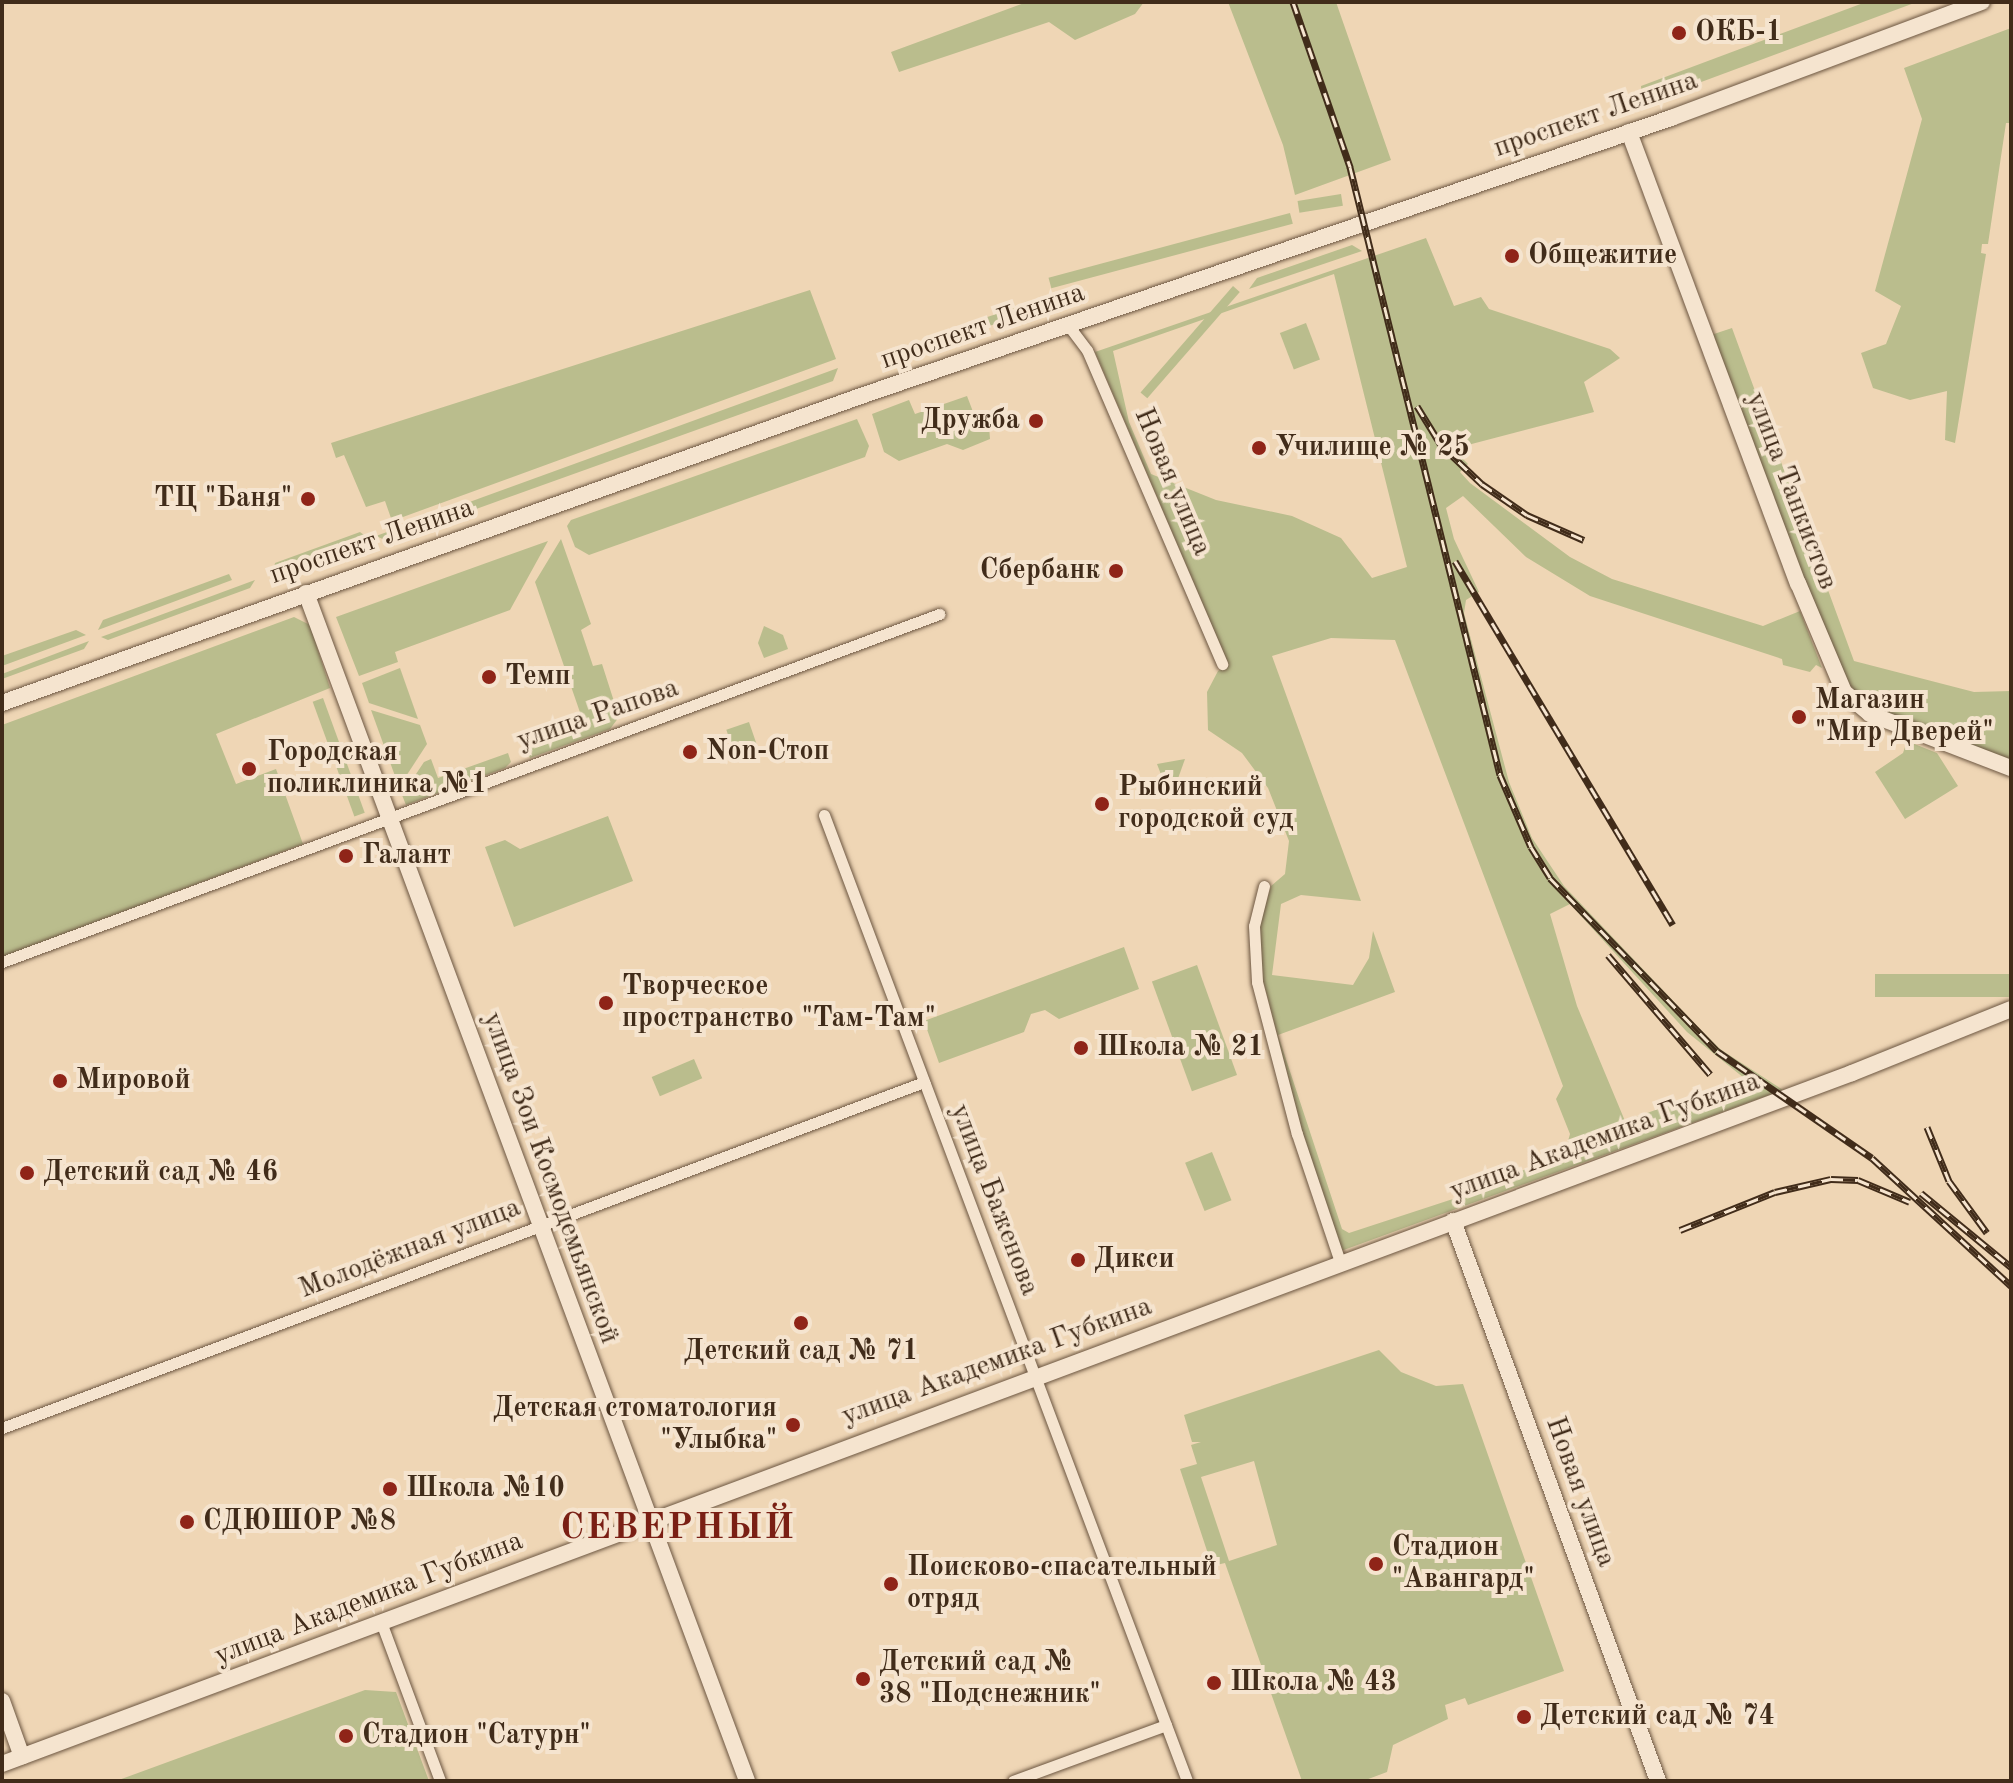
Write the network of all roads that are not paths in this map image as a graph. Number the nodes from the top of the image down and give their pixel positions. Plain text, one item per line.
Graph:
1 (1982, 2) edge
2 (1629, 132) junction
3 (1068, 325) junction
4 (306, 593) junction
5 (939, 614) dead end
6 (1222, 664) dead end
7 (2, 703) edge
8 (2011, 768) edge
9 (824, 815) dead end
10 (389, 816) junction
11 (1264, 886) dead end
12 (2, 962) edge
13 (2011, 1009) edge
14 (924, 1082) junction
15 (1453, 1221) junction
16 (540, 1226) junction
17 (1340, 1262) junction
18 (1034, 1376) junction
19 (2, 1428) edge
20 (649, 1522) junction
21 (381, 1622) junction
22 (2, 1701) edge
23 (1166, 1725) junction
24 (22, 1757) junction
25 (2, 1764) edge
26 (440, 1781) edge
27 (747, 1781) edge
28 (1013, 1781) edge
29 (1187, 1781) edge
30 (1658, 1781) edge

1 - 2 street, проспект Ленина
2 - 3 street, проспект Ленина
2 - 8 street, улица Танкистов
3 - 4 street, проспект Ленина
3 - 6 street, Новая улица
4 - 7 street, проспект Ленина
4 - 10 street, улица Зои Космодемьянской
5 - 10 street, улица Рапова
9 - 14 street, улица Баженова
10 - 12 street, улица Рапова
10 - 16 street, улица Зои Космодемьянской
11 - 17 street
13 - 15 street, улица Академика Губкина
14 - 16 street, Молодёжная улица
14 - 18 street, улица Баженова
15 - 17 street, улица Академика Губкина
15 - 30 street, Новая улица
16 - 19 street, Молодёжная улица
16 - 20 street, улица Зои Космодемьянской
17 - 18 street, улица Академика Губкина
18 - 20 street, улица Академика Губкина
18 - 23 street, улица Баженова
20 - 21 street, улица Академика Губкина
20 - 27 street, улица Зои Космодемьянской
21 - 24 street, улица Академика Губкина
21 - 26 street
22 - 24 street
23 - 28 street
23 - 29 street, улица Баженова
24 - 25 street, улица Академика Губкина

